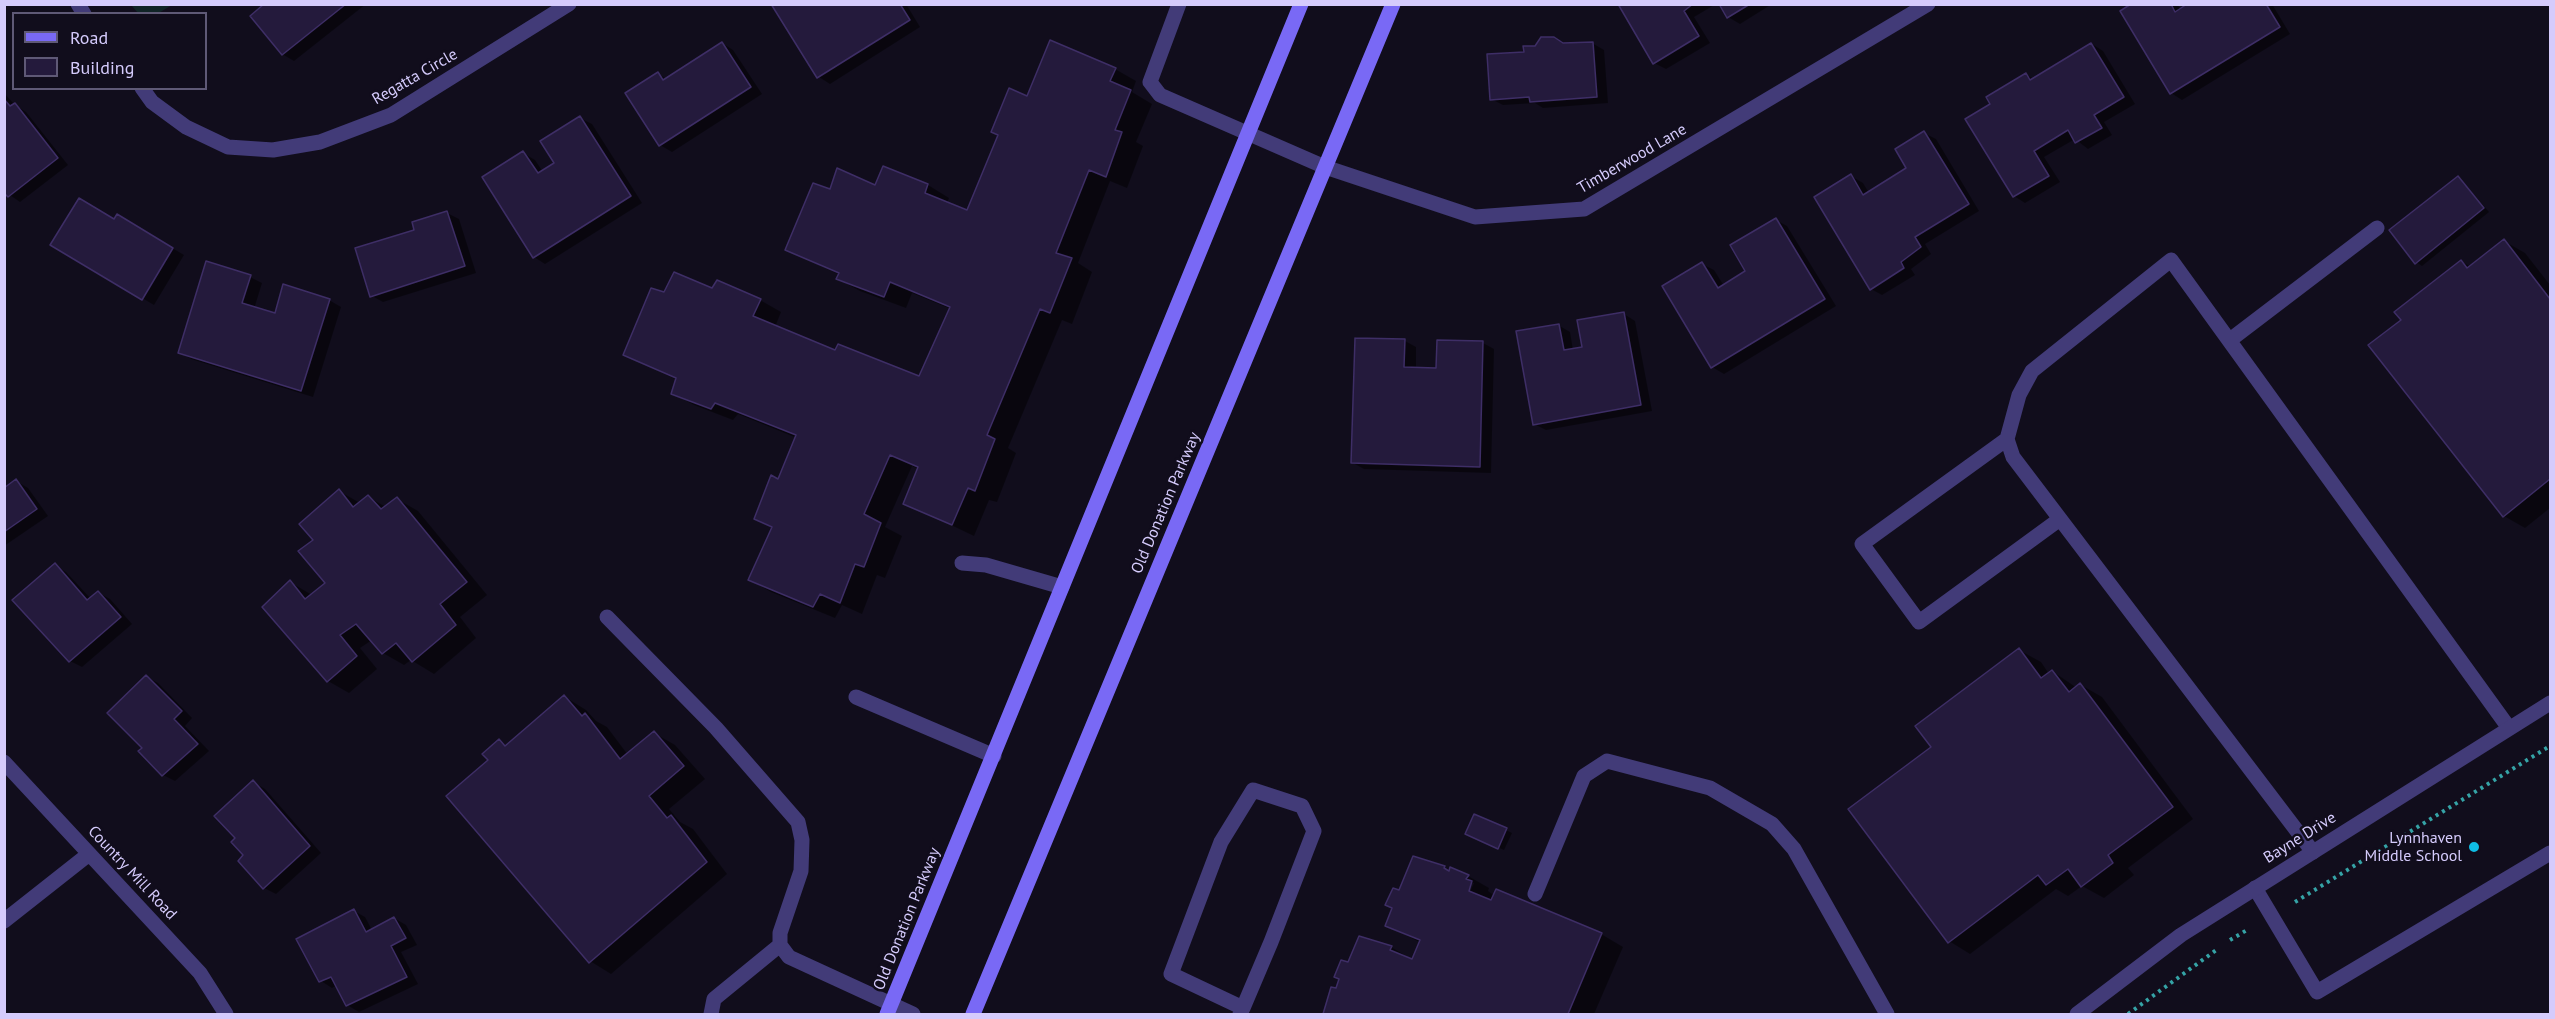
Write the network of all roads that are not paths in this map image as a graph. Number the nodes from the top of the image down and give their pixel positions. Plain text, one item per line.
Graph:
1 (569, 4) edge
2 (1179, 4) edge
3 (1301, 4) edge
4 (1393, 4) edge
5 (1928, 4) edge
6 (143, 90) edge
7 (1247, 135) junction
8 (1325, 167) junction
9 (2377, 228) dead end
10 (2230, 340) junction
11 (2007, 439) junction
12 (2060, 519) junction
13 (962, 563) dead end
14 (1062, 587) junction
15 (607, 616) dead end
16 (856, 697) dead end
17 (2549, 706) edge
18 (2510, 728) junction
19 (993, 756) junction
20 (4, 762) edge
21 (2313, 852) junction
22 (2550, 853) edge
23 (89, 854) junction
24 (2255, 888) junction
25 (1534, 894) dead end
26 (4, 921) edge
27 (780, 945) junction
28 (890, 1009) edge
29 (1242, 1011) edge
30 (226, 1014) edge
31 (711, 1014) edge
32 (913, 1014) edge
33 (973, 1014) edge
34 (1887, 1014) edge
35 (2077, 1014) edge

1 - 6 street, Regatta Circle
2 - 7 street, Timberwood Lane
3 - 7 street, Old Donation Parkway
4 - 8 street, Old Donation Parkway
5 - 8 street, Timberwood Lane
7 - 8 street, Timberwood Lane
7 - 14 street, Old Donation Parkway
8 - 33 street, Old Donation Parkway
9 - 10 street
10 - 11 street
10 - 18 street
11 - 12 street
11 - 12 street
12 - 21 street
13 - 14 street
14 - 19 street, Old Donation Parkway
15 - 27 street
16 - 19 street
17 - 18 street, Bayne Drive
18 - 21 street, Bayne Drive
19 - 28 street, Old Donation Parkway
20 - 23 street, Country Mill Road
21 - 24 street, Bayne Drive
22 - 24 street
23 - 26 street
23 - 30 street, Country Mill Road
24 - 35 street, Bayne Drive
25 - 34 street
27 - 28 street
27 - 31 street
28 - 32 street
29 - 29 street

